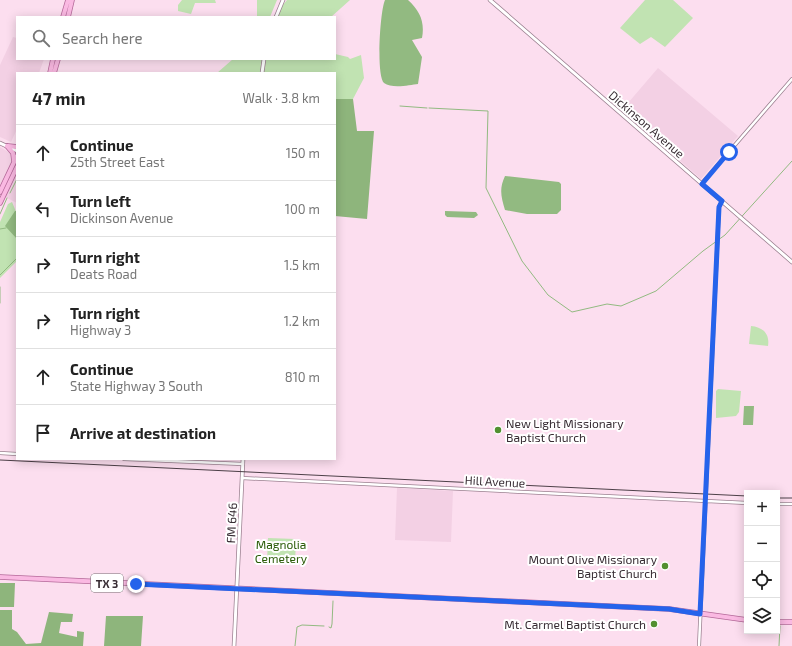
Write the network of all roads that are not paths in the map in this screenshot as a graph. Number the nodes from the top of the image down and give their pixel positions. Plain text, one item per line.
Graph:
1 (68, 0) edge
2 (283, 0) edge
3 (490, 0) edge
4 (72, 2) edge
5 (63, 16) edge
6 (68, 16) edge
7 (276, 16) edge
8 (53, 60) edge
9 (58, 60) edge
10 (264, 60) edge
11 (50, 72) edge
12 (54, 72) edge
13 (262, 72) edge
14 (792, 79) edge
15 (0, 143) edge
16 (7, 146) junction
17 (16, 147) edge
18 (16, 150) edge
19 (15, 165) edge
20 (16, 171) edge
21 (13, 175) junction
22 (702, 184) junction
23 (0, 192) edge
24 (722, 201) junction
25 (0, 203) edge
26 (792, 262) edge
27 (0, 453) edge
28 (16, 454) edge
29 (148, 460) edge
30 (243, 460) edge
31 (243, 464) junction
32 (242, 478) junction
33 (705, 500) junction
34 (744, 503) edge
35 (780, 504) edge
36 (792, 504) edge
37 (0, 577) edge
38 (237, 588) junction
39 (700, 614) junction
40 (744, 620) edge
41 (780, 622) edge
42 (792, 622) edge
43 (234, 646) edge
44 (699, 646) edge

1 - 5 main road
2 - 7 main road
3 - 22 main road, Dickinson Avenue
4 - 6 main road
8 - 11 main road
9 - 12 main road
10 - 13 main road
14 - 22 street
15 - 16 main road
16 - 17 main road
16 - 18 main road
16 - 19 main road
19 - 21 main road
19 - 23 main road
20 - 21 main road
21 - 25 main road
22 - 24 main road, Dickinson Avenue
24 - 26 main road, Dickinson Avenue
24 - 33 street
27 - 28 street
29 - 31 street
30 - 31 main road, FM 646 / FM 646
31 - 32 main road, FM 646 / FM 646
32 - 33 street, Hill Avenue
32 - 38 main road, FM 646 / FM 646
33 - 34 street, Hill Avenue
33 - 39 street
35 - 36 street
37 - 38 main road, TX 3
38 - 39 main road, TX 3
38 - 43 main road, FM 646
39 - 40 main road, TX 3
39 - 44 street
41 - 42 main road

